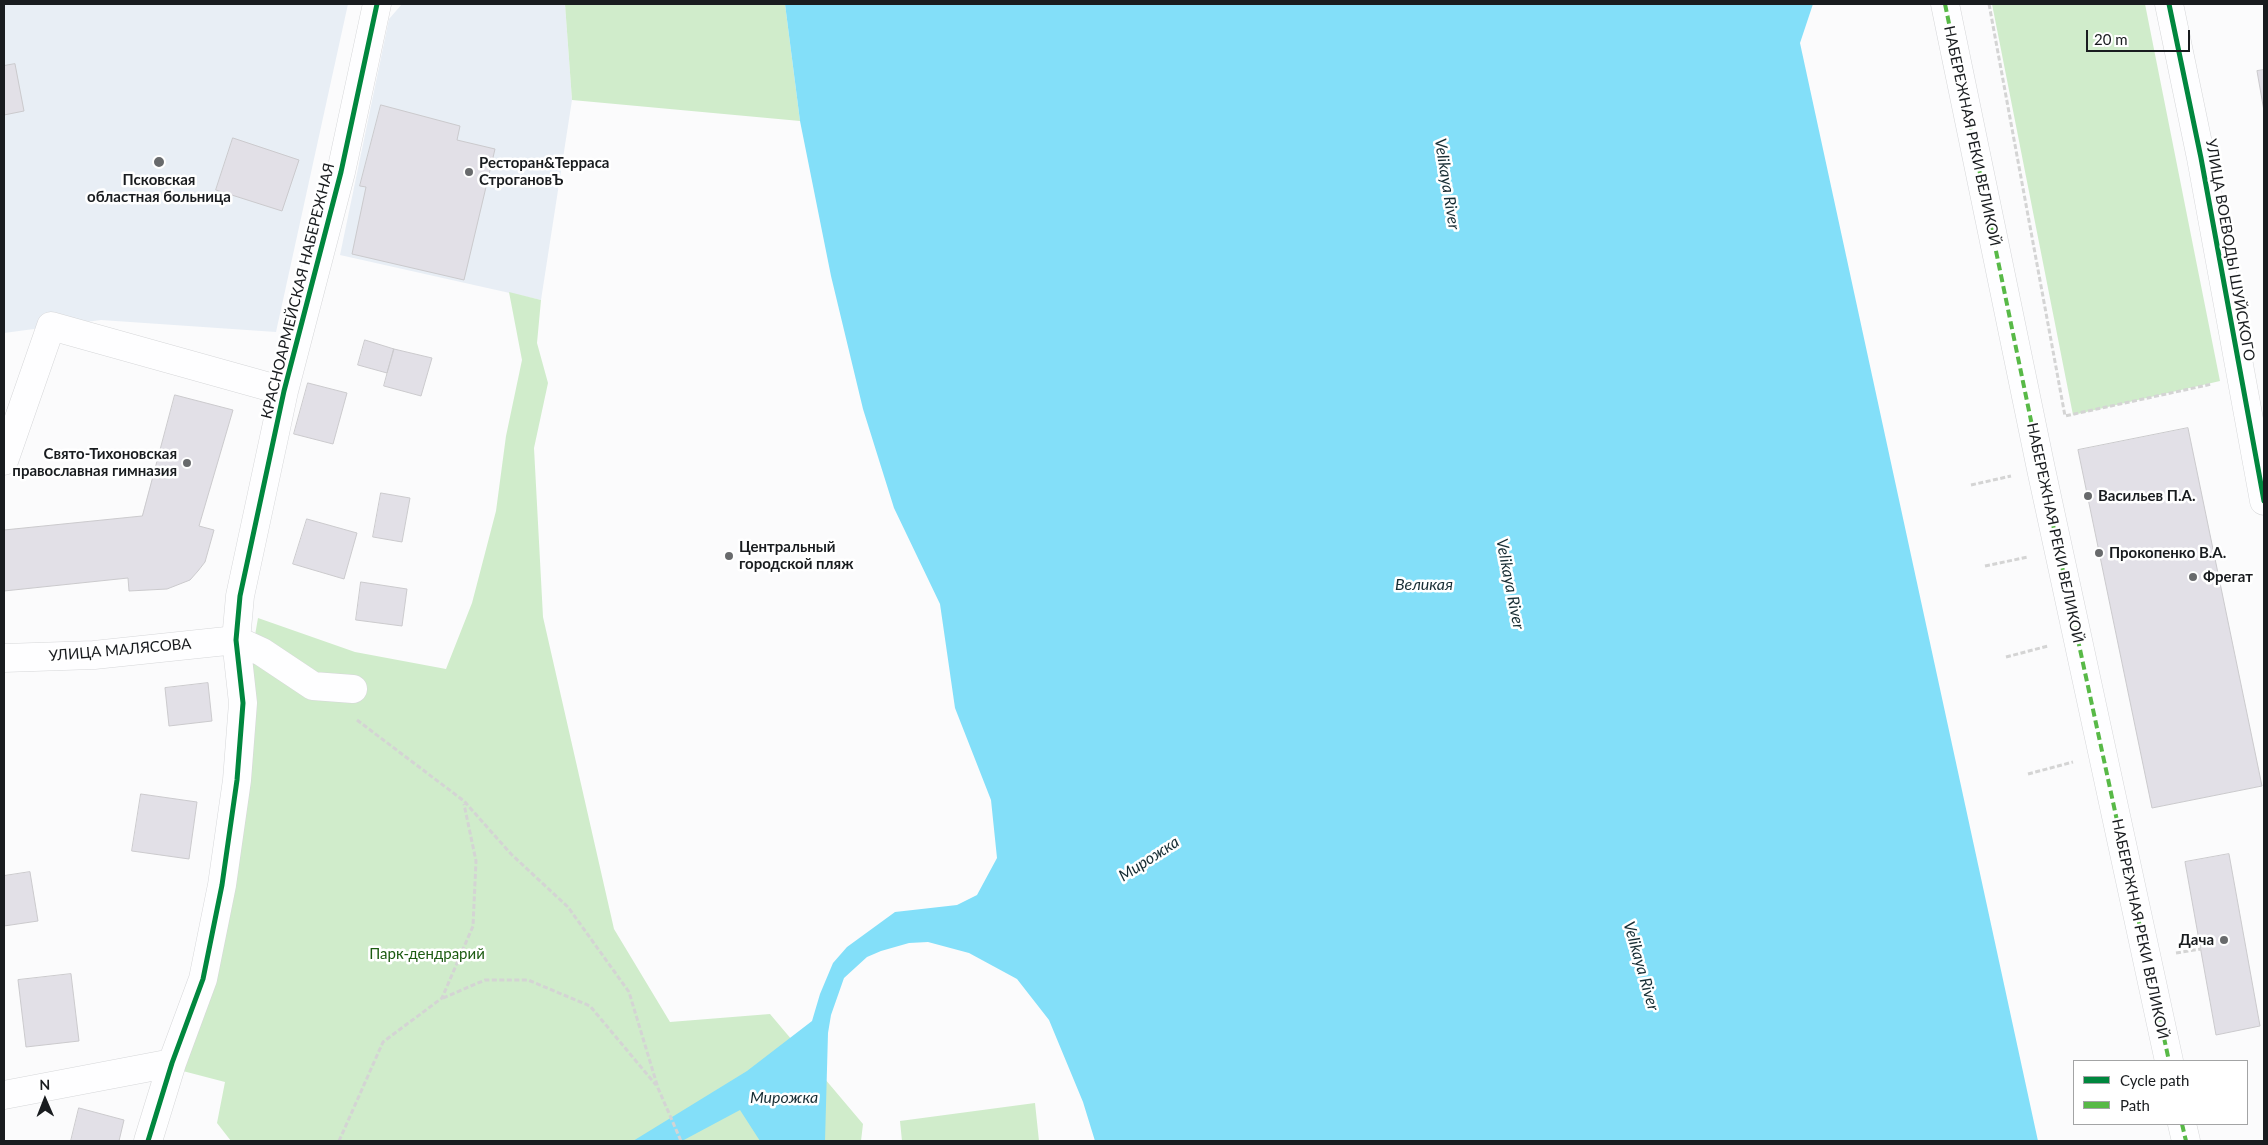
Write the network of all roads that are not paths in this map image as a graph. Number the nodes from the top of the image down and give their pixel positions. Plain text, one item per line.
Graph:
1 (378, 4) edge
2 (1944, 4) edge
3 (2169, 4) edge
4 (284, 392) junction
5 (4, 461) edge
6 (2264, 501) edge
7 (236, 640) junction
8 (4, 658) edge
9 (353, 689) dead end
10 (2169, 1060) edge
11 (172, 1063) junction
12 (4, 1095) edge
13 (2182, 1125) edge
14 (148, 1141) edge
15 (2186, 1141) edge

1 - 4 street, КРАСНОАРМЕЙСКАЯ НАБЕРЕЖНАЯ
2 - 10 street, НАБЕРЕЖНАЯ РЕКИ ВЕЛИКОЙ
3 - 6 street, УЛИЦА ВОЕВОДЫ ШУЙСКОГО
4 - 5 street
4 - 7 street, КРАСНОАРМЕЙСКАЯ НАБЕРЕЖНАЯ
7 - 8 street, УЛИЦА МАЛЯСОВА
7 - 9 street
7 - 11 street, КРАСНОАРМЕЙСКАЯ НАБЕРЕЖНАЯ
11 - 12 street
11 - 14 street, КРАСНОАРМЕЙСКАЯ НАБЕРЕЖНАЯ
13 - 15 street

